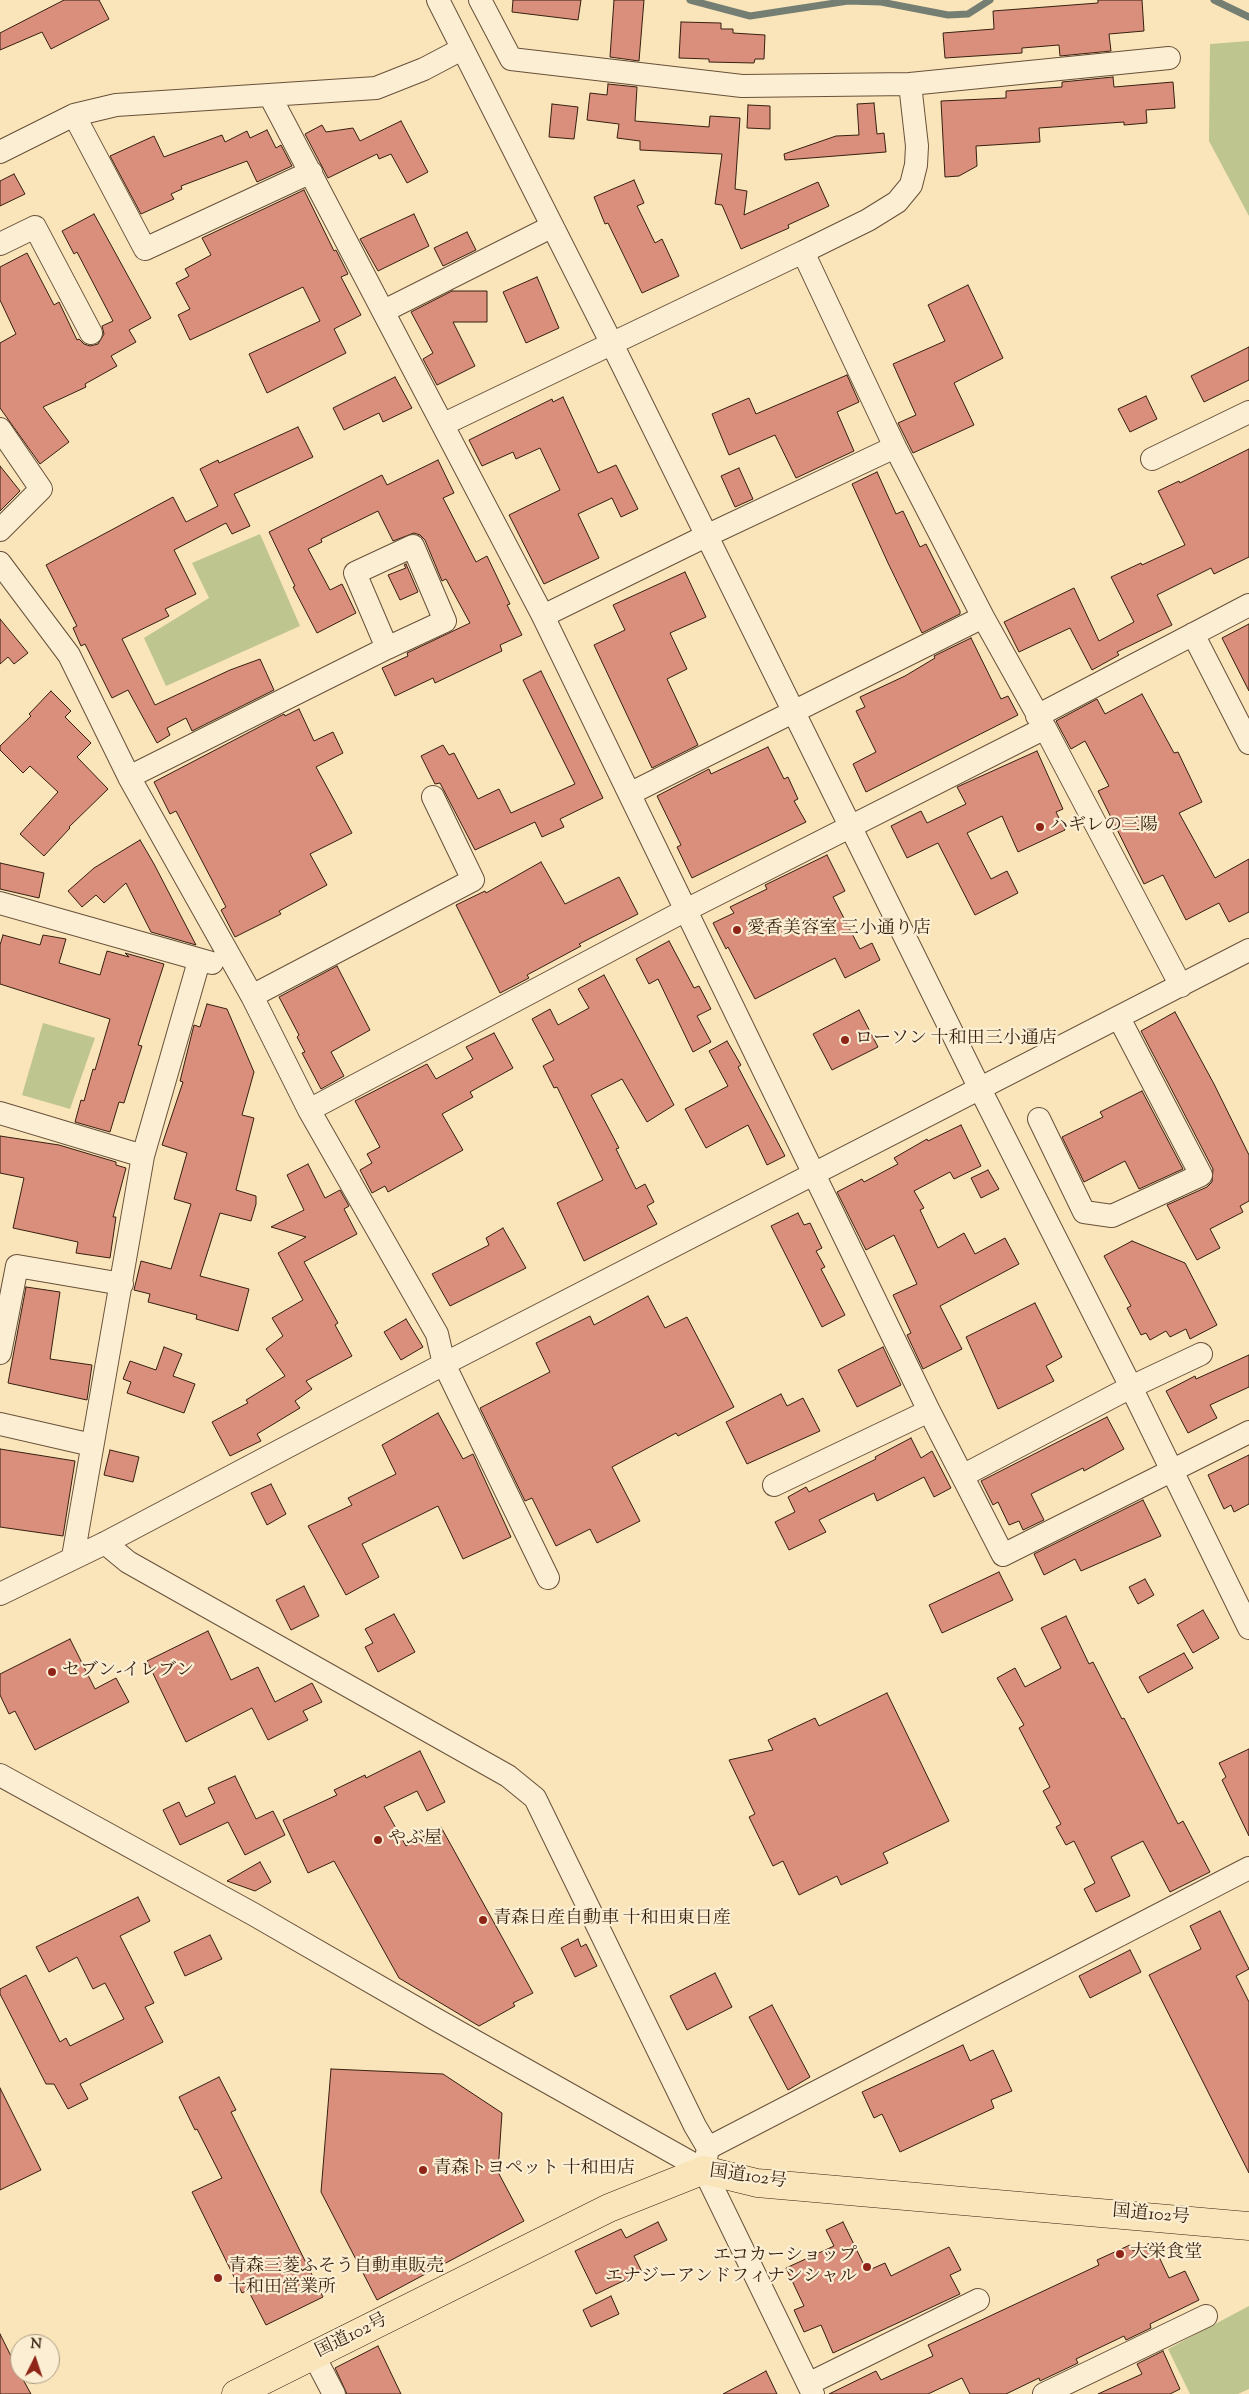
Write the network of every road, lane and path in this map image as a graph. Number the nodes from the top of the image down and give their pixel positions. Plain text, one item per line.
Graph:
1 (438, 0) edge
2 (480, 0) edge
3 (462, 49) junction
4 (1169, 58) dead end
5 (910, 84) junction
6 (270, 96) junction
7 (74, 115) junction
8 (0, 152) edge
9 (311, 172) junction
10 (551, 227) junction
11 (0, 244) edge
12 (803, 252) junction
13 (384, 310) junction
14 (91, 333) dead end
15 (612, 344) junction
16 (1249, 412) edge
17 (444, 424) junction
18 (0, 429) edge
19 (895, 448) junction
20 (1152, 459) dead end
21 (0, 530) edge
22 (706, 536) junction
23 (0, 564) edge
24 (1249, 605) edge
25 (543, 616) junction
26 (983, 617) junction
27 (1193, 634) junction
28 (387, 648) junction
29 (794, 712) junction
30 (1041, 722) junction
31 (1249, 743) edge
32 (130, 777) junction
33 (631, 793) junction
34 (433, 797) dead end
35 (852, 828) junction
36 (0, 903) edge
37 (686, 910) junction
38 (1249, 950) edge
39 (199, 960) junction
40 (231, 961) junction
41 (1181, 986) junction
42 (252, 996) junction
43 (1119, 1018) junction
44 (980, 1089) junction
45 (309, 1110) junction
46 (0, 1113) edge
47 (1038, 1119) dead end
48 (143, 1156) junction
49 (815, 1172) junction
50 (122, 1284) junction
51 (0, 1353) edge
52 (1201, 1354) dead end
53 (444, 1364) junction
54 (1131, 1387) junction
55 (929, 1411) junction
56 (0, 1424) edge
57 (1249, 1432) edge
58 (92, 1445) junction
59 (1171, 1469) junction
60 (964, 1475) junction
61 (774, 1485) dead end
62 (105, 1543) junction
63 (72, 1558) junction
64 (548, 1578) dead end
65 (0, 1594) edge
66 (1249, 1628) edge
67 (0, 1775) edge
68 (1249, 1868) edge
69 (706, 2159) junction
70 (1249, 2226) edge
71 (978, 2300) dead end
72 (1206, 2316) dead end
73 (314, 2356) junction
74 (810, 2389) edge
75 (236, 2394) edge
76 (334, 2394) edge
77 (1044, 2394) edge

1 - 3 street
2 - 5 street
3 - 6 street
3 - 10 street
4 - 5 street
5 - 12 street
6 - 7 street
6 - 9 street
7 - 8 street
7 - 9 street
9 - 13 street
10 - 13 street
10 - 15 street
11 - 14 street
12 - 15 street
12 - 19 street
13 - 17 street
15 - 17 street
15 - 22 street
16 - 20 street
17 - 25 street
18 - 21 street
19 - 22 street
19 - 26 street
22 - 25 street
22 - 29 street
23 - 32 street
24 - 27 street
25 - 33 street
26 - 29 street
26 - 30 street
27 - 30 street
27 - 31 street
28 - 28 street
28 - 32 street
29 - 33 street
29 - 35 street
30 - 35 street
30 - 41 street
32 - 40 street
33 - 37 street
34 - 42 street
35 - 37 street
35 - 44 street
36 - 39 street
37 - 45 street
37 - 49 street
38 - 41 street
39 - 40 street
39 - 48 street
40 - 42 street
41 - 43 street
42 - 45 street
43 - 44 street
43 - 47 street
44 - 49 street
44 - 54 street
45 - 53 street
46 - 48 street
48 - 50 street
49 - 53 street
49 - 55 street
50 - 51 street
50 - 58 street
52 - 54 street
53 - 62 street
53 - 64 street
54 - 59 street
54 - 60 street
55 - 60 street
55 - 61 street
56 - 58 street
57 - 59 street
58 - 63 street
59 - 60 street
59 - 66 street
62 - 63 street
62 - 69 street
63 - 65 street
67 - 69 street
68 - 69 street
69 - 70 highway, 国道102号
69 - 73 highway, 国道102号
69 - 74 street
71 - 74 street
72 - 77 street
73 - 75 highway, 国道102号
73 - 76 street

